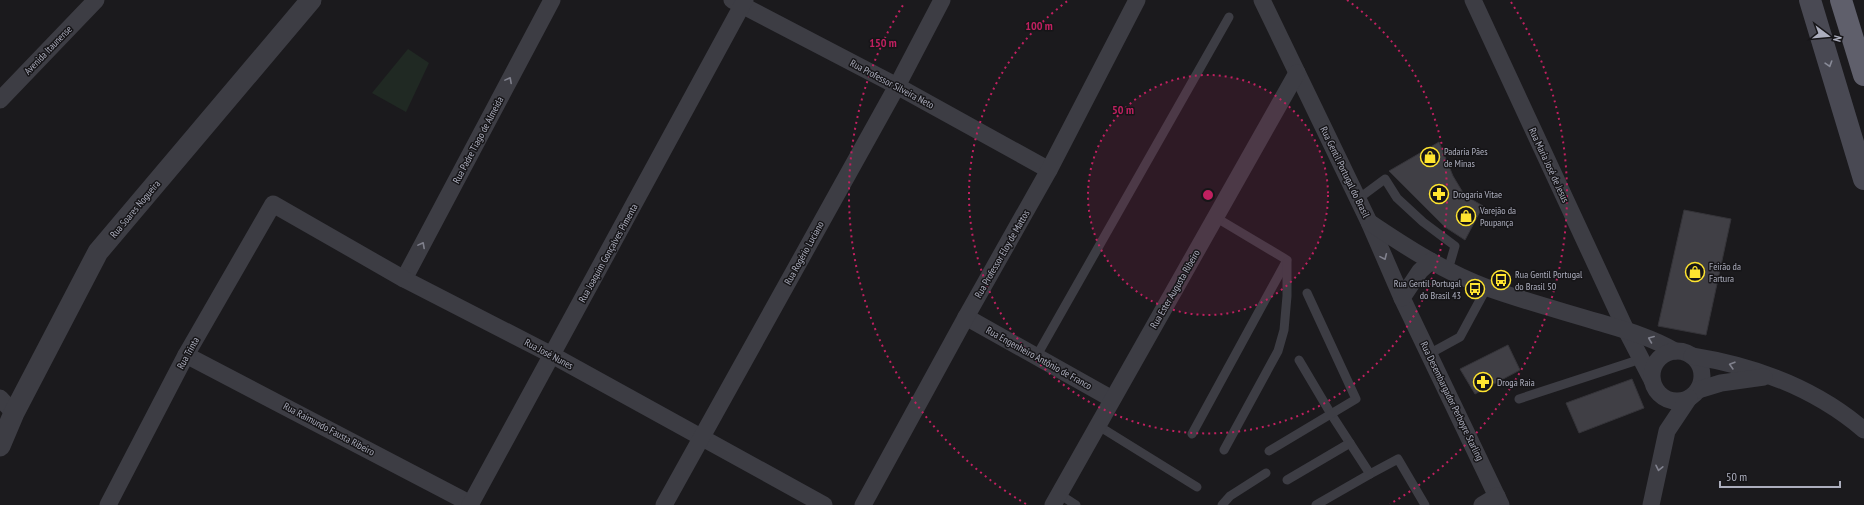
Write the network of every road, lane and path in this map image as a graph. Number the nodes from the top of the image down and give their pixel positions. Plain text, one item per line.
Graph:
1 (96, 0) edge
2 (311, 0) edge
3 (552, 0) edge
4 (942, 0) edge
5 (1137, 0) edge
6 (1262, 0) edge
7 (1473, 0) edge
8 (1810, 0) edge
9 (1842, 0) edge
10 (740, 2) edge
11 (1229, 17) dead end
12 (1297, 73) junction
13 (1864, 75) edge
14 (897, 86) junction
15 (0, 100) edge
16 (1049, 170) junction
17 (1864, 179) edge
18 (1358, 199) junction
19 (273, 204) joint
20 (1215, 217) junction
21 (1369, 222) junction
22 (1287, 260) junction
23 (1431, 261) junction
24 (1448, 270) junction
25 (404, 279) junction
26 (1487, 287) junction
27 (1307, 293) dead end
28 (1402, 298) junction
29 (966, 317) junction
30 (1626, 330) junction
31 (1675, 351) junction
32 (1429, 354) junction
33 (186, 355) junction
34 (552, 355) junction
35 (1692, 356) junction
36 (1036, 357) junction
37 (1640, 358) junction
38 (1299, 360) dead end
39 (1770, 376) junction
40 (1652, 380) junction
41 (1694, 394) junction
42 (1660, 395) junction
43 (1112, 399) junction
44 (1519, 399) dead end
45 (7, 405) edge
46 (1331, 414) junction
47 (1097, 425) junction
48 (1864, 430) edge
49 (1667, 432) junction
50 (1192, 434) dead end
51 (701, 437) junction
52 (1350, 443) junction
53 (0, 446) edge
54 (1224, 450) dead end
55 (1269, 452) dead end
56 (1266, 473) dead end
57 (1370, 474) junction
58 (1287, 480) dead end
59 (1197, 487) dead end
60 (1056, 500) edge
61 (1499, 500) edge
62 (471, 504) edge
63 (108, 505) edge
64 (664, 505) edge
65 (824, 505) edge
66 (863, 505) edge
67 (1076, 505) edge
68 (1222, 505) edge
69 (1316, 505) edge
70 (1425, 505) edge
71 (1482, 505) edge
72 (1652, 505) edge

1 - 15 street, Avenida Itaunense
2 - 45 street, Rua Soares Nogueira
25 -> 3 street, Rua Padre Tiago de Almeida
4 - 14 street, Rua Rogério Luciano
5 - 16 street, Rua Professor Eloy de Mattos
6 - 12 street, Rua Gentil Portugal do Brasil
7 - 30 street, Rua Maria José de Jesus
8 -> 17 main road
9 - 13 highway
10 - 14 street, Rua Professor Silveira Neto
10 - 34 street, Rua Joaquim Gonçalves Pimenta
11 - 36 lane
12 - 18 street, Rua Gentil Portugal do Brasil
12 - 20 street, Rua Ester Augusta Ribeiro
14 - 16 street, Rua Professor Silveira Neto
14 - 51 street, Rua Rogério Luciano
16 - 29 street, Rua Professor Eloy de Mattos
18 - 21 street, Rua Gentil Portugal do Brasil
18 - 24 lane
19 - 25 street, Rua José Nunes
19 - 33 street, Rua Trinta
20 - 22 lane
20 - 43 street, Rua Ester Augusta Ribeiro
21 - 23 street, Rua Gentil Portugal do Brasil
21 -> 28 street, Rua Desembargador Perboyre Starling
22 - 50 lane
22 - 54 lane
23 - 24 street, Rua Gentil Portugal do Brasil
23 - 28 street
24 - 26 street, Rua Gentil Portugal do Brasil
25 - 34 street, Rua José Nunes
26 - 30 street, Rua Gentil Portugal do Brasil
26 - 32 lane
27 - 46 lane
28 - 32 street, Rua Desembargador Perboyre Starling
29 - 36 street, Rua Engenheiro Antônio de Franco
29 - 66 street, Rua Professor Eloy de Mattos
31 -> 30 street, Rua Gentil Portugal do Brasil
30 - 37 street
31 - 35 street
31 - 40 street
32 - 61 street, Rua Desembargador Perboyre Starling
33 - 62 street, Rua Raimundo Fausta Ribeiro
33 - 63 street, Rua Trinta
34 - 51 street, Rua José Nunes
34 - 62 street, Rua Joaquim Gonçalves Pimenta
39 -> 35 street
35 - 41 street
36 - 43 street, Rua Engenheiro Antônio de Franco
37 - 40 street
37 - 44 lane
38 - 46 lane
39 - 41 street
39 - 48 street
40 - 42 street
41 - 42 street
41 - 49 street
42 - 49 street
43 - 47 street, Rua Ester Augusta Ribeiro
45 - 53 street, Rua Soares Nogueira
46 - 52 lane
46 - 55 lane
47 - 59 lane
47 - 60 street, Rua Ester Augusta Ribeiro
49 -> 72 street
51 - 64 street, Rua Rogério Luciano
51 - 65 street, Rua José Nunes
52 - 57 lane
52 - 58 lane
56 - 68 lane
57 - 69 lane
57 - 70 lane
60 - 67 lane
61 - 71 street

